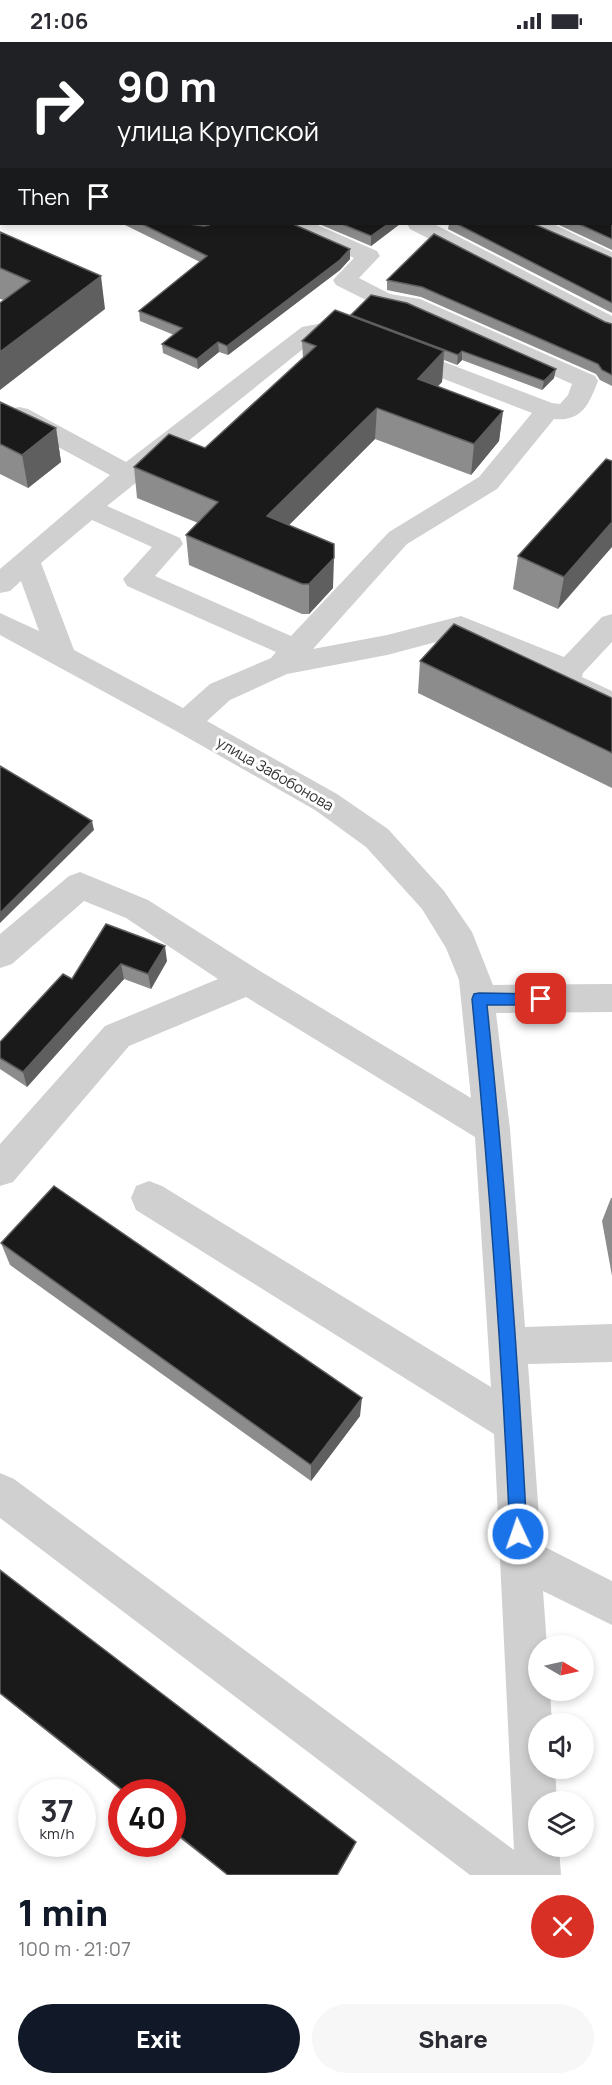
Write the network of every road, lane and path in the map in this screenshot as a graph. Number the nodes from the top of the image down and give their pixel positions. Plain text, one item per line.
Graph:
1 (300, 225) edge
2 (420, 225) edge
3 (539, 225) edge
4 (612, 261) edge
5 (612, 325) edge
6 (9, 409) edge
7 (548, 410) junction
8 (128, 474) junction
9 (89, 507) junction
10 (27, 561) junction
11 (0, 584) edge
12 (0, 623) edge
13 (612, 624) edge
14 (62, 656) junction
15 (288, 657) junction
16 (569, 670) junction
17 (612, 703) edge
18 (186, 723) junction
19 (0, 954) edge
20 (248, 981) junction
21 (612, 998) edge
22 (479, 999) junction
23 (492, 1129) junction
24 (0, 1170) edge
25 (149, 1198) dead end
26 (612, 1343) edge
27 (506, 1346) junction
28 (513, 1423) junction
29 (0, 1493) edge
30 (519, 1556) junction
31 (612, 1604) edge
32 (508, 1875) edge
33 (538, 1875) edge

1 - 7 street
2 - 5 street
3 - 4 street
6 - 8 street
7 - 8 street
7 - 15 street
8 - 9 street
9 - 10 street
9 - 15 street
10 - 11 street
10 - 14 street
12 - 14 street, улица Забобонова
13 - 16 street
14 - 18 street, улица Забобонова
15 - 16 street
15 - 18 street
16 - 17 street
18 - 22 street, улица Забобонова
19 - 20 street
20 - 23 street
20 - 24 street
21 - 22 street
22 - 23 street, улица Забобонова
23 - 27 street, улица Забобонова
25 - 28 street
26 - 27 street
27 - 28 street, улица Забобонова
28 - 30 street, улица Забобонова
29 - 32 street
30 - 31 street
30 - 33 street, улица Забобонова

